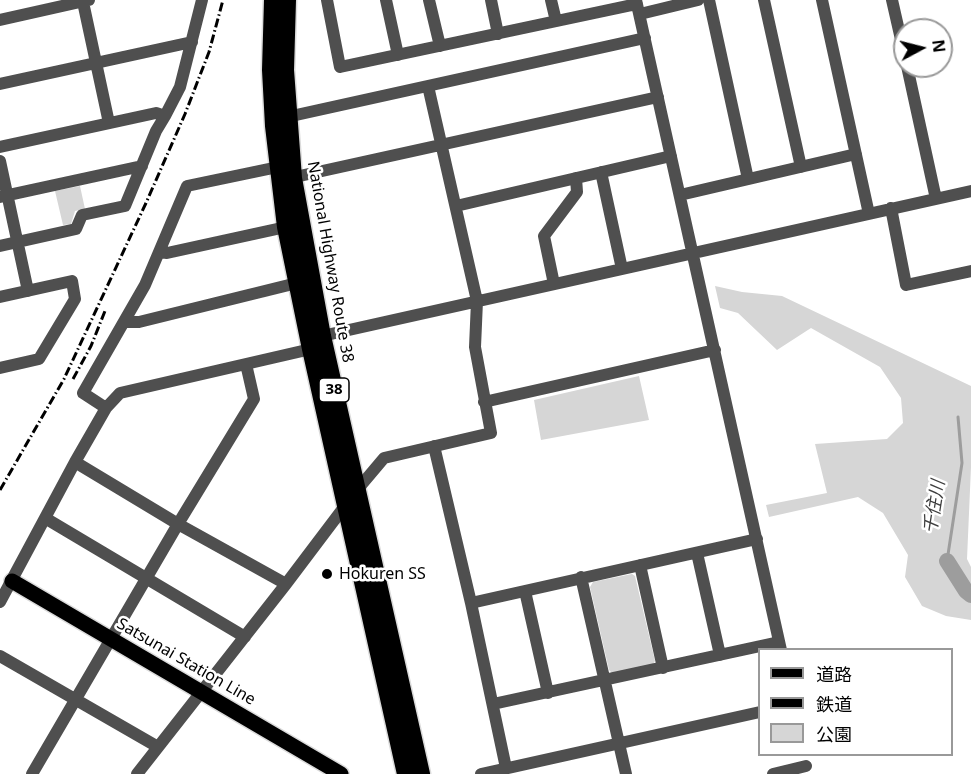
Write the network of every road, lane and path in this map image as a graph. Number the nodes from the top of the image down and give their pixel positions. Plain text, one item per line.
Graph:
1 (202, 0) edge
2 (273, 0) edge
3 (287, 0) edge
4 (327, 0) edge
5 (386, 0) edge
6 (429, 0) edge
7 (491, 0) edge
8 (551, 0) edge
9 (698, 0) edge
10 (708, 0) edge
11 (764, 0) edge
12 (822, 0) edge
13 (892, 0) edge
14 (87, 1) edge
15 (40, 6) edge
16 (638, 6) edge
17 (896, 18) edge
18 (0, 20) edge
19 (556, 21) junction
20 (498, 34) junction
21 (645, 38) junction
22 (192, 42) junction
23 (440, 46) junction
24 (398, 55) junction
25 (96, 63) junction
26 (910, 78) edge
27 (0, 84) edge
28 (428, 86) junction
29 (658, 97) junction
30 (165, 116) junction
31 (287, 117) junction
32 (109, 123) junction
33 (442, 146) junction
34 (0, 147) edge
35 (856, 154) junction
36 (671, 156) junction
37 (0, 161) edge
38 (142, 166) junction
39 (801, 166) junction
40 (601, 172) junction
41 (283, 175) junction
42 (576, 178) junction
43 (748, 179) junction
44 (971, 191) edge
45 (680, 195) junction
46 (4, 196) edge
47 (936, 199) junction
48 (456, 206) junction
49 (891, 208) junction
50 (869, 214) junction
51 (286, 227) junction
52 (18, 242) junction
53 (0, 246) edge
54 (160, 252) junction
55 (693, 253) junction
56 (622, 269) junction
57 (971, 271) edge
58 (297, 283) junction
59 (555, 284) junction
60 (27, 291) junction
61 (0, 297) edge
62 (477, 301) junction
63 (124, 322) junction
64 (316, 343) junction
65 (715, 350) junction
66 (246, 364) junction
67 (0, 369) edge
68 (484, 402) junction
69 (106, 408) junction
70 (434, 446) junction
71 (75, 462) junction
72 (357, 490) junction
73 (346, 505) junction
74 (45, 518) junction
75 (178, 524) junction
76 (757, 539) junction
77 (697, 553) junction
78 (640, 565) junction
79 (582, 578) junction
80 (146, 579) junction
81 (12, 581) junction
82 (286, 584) junction
83 (525, 591) junction
84 (0, 602) edge
85 (471, 603) junction
86 (245, 637) junction
87 (111, 639) junction
88 (780, 646) edge
89 (758, 649) edge
90 (720, 655) junction
91 (0, 656) edge
92 (663, 668) junction
93 (605, 681) junction
94 (202, 692) junction
95 (548, 693) junction
96 (76, 700) junction
97 (493, 704) junction
98 (758, 712) edge
99 (619, 744) junction
100 (158, 747) junction
101 (806, 765) edge
102 (508, 770) edge
103 (32, 774) edge
104 (136, 774) edge
105 (341, 774) edge
106 (406, 774) edge
107 (421, 774) edge
108 (481, 774) edge
109 (626, 774) edge
110 (774, 774) edge

1 - 22 street
2 - 41 highway, National Highway Route 38 / 38
3 - 31 highway, National Highway Route 38 / 38
4 - 24 street
5 - 24 street
6 - 23 street
7 - 20 street
8 - 19 street
9 - 16 street
10 - 43 street
11 - 39 street
12 - 35 street
13 - 17 street
14 - 15 street
14 - 25 street
15 - 18 street
16 - 19 street
16 - 21 street
19 - 20 street
20 - 23 street
21 - 28 street
21 - 29 street
22 - 25 street
22 - 30 street
23 - 24 street
25 - 27 street
25 - 32 street
26 - 47 street
28 - 31 street
28 - 33 street
29 - 33 street
29 - 36 street
30 - 32 street
30 - 38 street
31 - 41 highway, National Highway Route 38 / 38
32 - 34 street
33 - 41 street
33 - 48 street
35 - 39 street
35 - 50 street
36 - 40 street
36 - 45 street
37 - 46 street
38 - 46 street
38 - 52 street
39 - 43 street
40 - 42 street
40 - 56 street
41 - 51 highway, National Highway Route 38 / 38
41 - 54 street
41 - 64 highway, National Highway Route 38 / 38
42 - 48 street
42 - 59 street
43 - 45 street
44 - 47 street
45 - 55 street
46 - 52 street
47 - 49 street
48 - 62 street
49 - 50 street
49 - 57 street
50 - 55 street
51 - 54 street
51 - 58 highway, National Highway Route 38 / 38
52 - 53 street
52 - 60 street
54 - 63 street
55 - 56 street
55 - 65 street
56 - 59 street
58 - 63 street
58 - 64 highway, National Highway Route 38 / 38
59 - 62 street
60 - 61 street
60 - 67 street
62 - 64 street
62 - 68 street
63 - 69 street
64 - 66 street
64 - 72 highway, National Highway Route 38 / 38
64 - 73 highway, National Highway Route 38 / 38
65 - 68 street
65 - 76 street
66 - 69 street
66 - 75 street
68 - 70 street
69 - 71 street
70 - 72 street
70 - 85 street
71 - 74 street
71 - 75 street
72 - 73 street
72 - 107 highway, National Highway Route 38 / 38
73 - 82 street
73 - 106 highway, National Highway Route 38 / 38
74 - 80 street
74 - 81 street
75 - 80 street
75 - 82 street
76 - 77 street
76 - 88 street
77 - 78 street
77 - 90 street
78 - 79 street
78 - 92 street
79 - 83 street
79 - 93 street
80 - 86 street
80 - 87 street
81 - 84 street
81 - 87 main road, Satsunai Station Line
82 - 86 street
83 - 85 street
83 - 95 street
85 - 97 street
86 - 94 street
87 - 94 main road, Satsunai Station Line
87 - 96 street
89 - 90 street
90 - 92 street
91 - 96 street
92 - 93 street
93 - 95 street
93 - 99 street
94 - 100 street
94 - 105 main road, Satsunai Station Line
95 - 97 street
96 - 100 street
96 - 103 street
97 - 102 street
98 - 99 street
99 - 102 street
99 - 109 street
100 - 104 street
101 - 110 street
102 - 108 street

